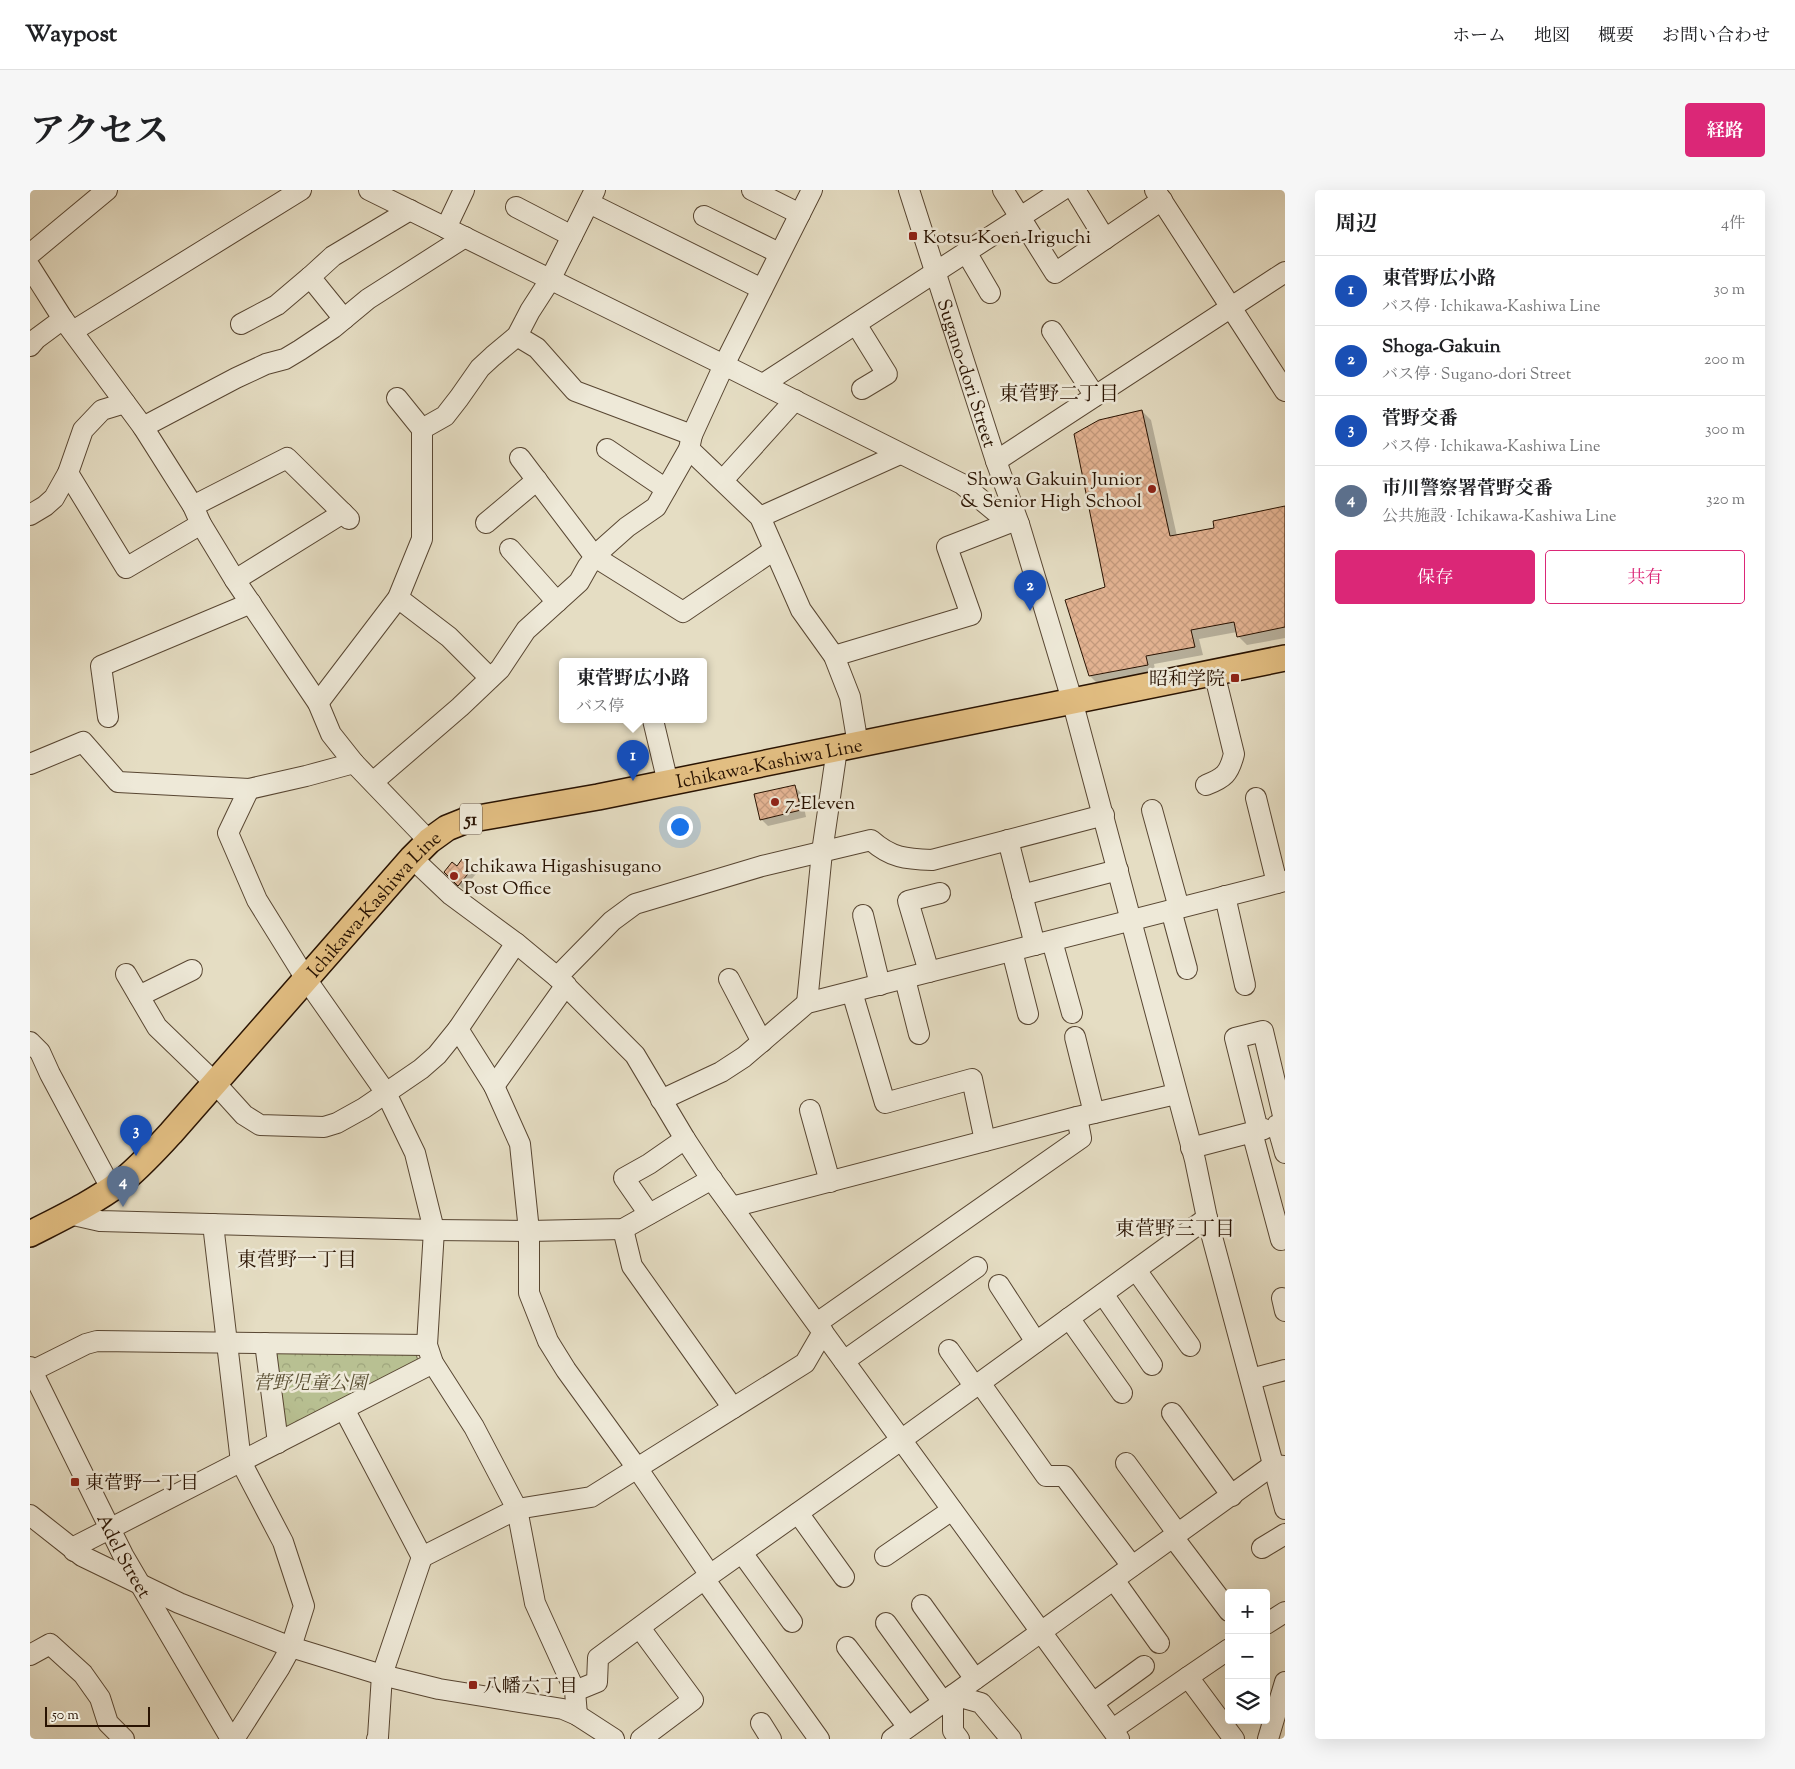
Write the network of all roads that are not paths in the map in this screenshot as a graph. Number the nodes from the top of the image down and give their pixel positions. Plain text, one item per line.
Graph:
1 (107, 190) edge
2 (301, 190) edge
3 (464, 190) edge
4 (752, 190) edge
5 (812, 190) edge
6 (909, 190) edge
7 (1003, 190) edge
8 (1062, 190) edge
9 (1075, 190) edge
10 (378, 192) edge
11 (588, 195) edge
12 (1158, 195) edge
13 (516, 207) dead end
14 (410, 210) junction
15 (800, 214) junction
16 (704, 216) dead end
17 (1020, 218) junction
18 (446, 228) junction
19 (572, 236) junction
20 (465, 237) junction
21 (1105, 239) junction
22 (966, 252) junction
23 (779, 253) junction
24 (30, 254) edge
25 (30, 267) edge
26 (936, 272) junction
27 (1285, 272) edge
28 (310, 277) junction
29 (550, 280) junction
30 (762, 289) junction
31 (990, 293) dead end
32 (1230, 307) junction
33 (339, 323) junction
34 (241, 324) dead end
35 (856, 324) junction
36 (68, 325) junction
37 (1052, 332) dead end
38 (517, 336) junction
39 (30, 346) edge
40 (724, 364) junction
41 (763, 384) junction
42 (862, 389) dead end
43 (1285, 391) edge
44 (1095, 396) junction
45 (398, 398) dead end
46 (795, 400) junction
47 (125, 403) junction
48 (144, 427) junction
49 (422, 429) junction
50 (691, 442) junction
51 (607, 449) dead end
52 (900, 454) junction
53 (520, 458) dead end
54 (996, 461) junction
55 (68, 472) junction
56 (537, 480) junction
57 (722, 480) junction
58 (666, 489) junction
59 (30, 515) edge
60 (197, 515) junction
61 (760, 517) junction
62 (1016, 522) junction
63 (486, 523) dead end
64 (510, 549) dead end
65 (774, 550) junction
66 (595, 557) junction
67 (235, 580) junction
68 (398, 598) junction
69 (557, 602) junction
70 (251, 604) junction
71 (834, 656) junction
72 (1285, 658) edge
73 (1214, 672) junction
74 (490, 678) junction
75 (1072, 700) junction
76 (318, 703) junction
77 (108, 717) dead end
78 (654, 723) edge
79 (847, 747) junction
80 (354, 763) junction
81 (30, 764) edge
82 (373, 782) junction
83 (668, 783) junction
84 (1206, 785) dead end
85 (249, 789) junction
86 (1256, 798) dead end
87 (1152, 810) dead end
88 (1104, 815) junction
89 (1008, 840) junction
90 (420, 850) junction
91 (822, 852) junction
92 (1118, 870) junction
93 (1281, 882) edge
94 (940, 893) dead end
95 (1022, 895) junction
96 (1224, 896) junction
97 (1175, 909) junction
98 (863, 915) dead end
99 (1131, 920) junction
100 (516, 943) junction
101 (1043, 943) junction
102 (1012, 951) junction
103 (1187, 969) dead end
104 (192, 970) dead end
105 (929, 972) junction
106 (126, 974) dead end
107 (306, 979) junction
108 (904, 979) junction
109 (729, 980) dead end
110 (562, 981) junction
111 (880, 985) junction
112 (1245, 985) dead end
113 (852, 992) junction
114 (139, 996) junction
115 (808, 1003) junction
116 (1072, 1013) dead end
117 (1028, 1014) dead end
118 (458, 1029) junction
119 (919, 1034) dead end
120 (1075, 1037) dead end
121 (30, 1042) edge
122 (762, 1042) junction
123 (215, 1083) junction
124 (494, 1086) junction
125 (386, 1093) junction
126 (1176, 1094) junction
127 (661, 1100) junction
128 (810, 1110) dead end
129 (1086, 1115) junction
130 (1271, 1127) edge
131 (685, 1139) junction
132 (985, 1141) junction
133 (1191, 1148) junction
134 (1285, 1152) edge
135 (712, 1179) junction
136 (830, 1182) junction
137 (106, 1192) junction
138 (732, 1207) junction
139 (69, 1214) junction
140 (650, 1214) junction
141 (1208, 1218) junction
142 (112, 1222) junction
143 (213, 1224) junction
144 (623, 1229) junction
145 (434, 1230) junction
146 (529, 1231) junction
147 (30, 1234) edge
148 (1281, 1240) dead end
149 (977, 1267) dead end
150 (1136, 1270) junction
151 (999, 1285) dead end
152 (1103, 1294) junction
153 (1065, 1321) junction
154 (820, 1328) junction
155 (226, 1342) junction
156 (1036, 1342) junction
157 (265, 1343) junction
158 (1190, 1346) dead end
159 (949, 1350) dead end
160 (430, 1354) junction
161 (844, 1361) junction
162 (1152, 1365) dead end
163 (31, 1369) edge
164 (1285, 1370) edge
165 (1251, 1379) junction
166 (977, 1385) junction
167 (1115, 1391) dead end
168 (733, 1408) junction
169 (344, 1409) junction
170 (1172, 1413) dead end
171 (901, 1440) junction
172 (278, 1443) junction
173 (240, 1462) junction
174 (1126, 1463) dead end
175 (1279, 1466) edge
176 (637, 1468) junction
177 (1232, 1496) junction
178 (516, 1509) junction
179 (1285, 1509) edge
180 (952, 1510) junction
181 (798, 1513) junction
182 (30, 1515) edge
183 (110, 1529) junction
184 (1285, 1534) edge
185 (1175, 1535) junction
186 (1262, 1548) dead end
187 (74, 1551) junction
188 (742, 1553) junction
189 (885, 1556) dead end
190 (422, 1557) junction
191 (1132, 1566) junction
192 (708, 1578) junction
193 (844, 1578) dead end
194 (1114, 1580) junction
195 (139, 1582) junction
196 (922, 1605) dead end
197 (1225, 1605) edge
198 (1285, 1612) edge
199 (1270, 1621) edge
200 (792, 1622) dead end
201 (886, 1623) dead end
202 (640, 1628) junction
203 (1041, 1633) junction
204 (1159, 1644) dead end
205 (291, 1647) junction
206 (847, 1647) dead end
207 (1225, 1652) edge
208 (30, 1655) edge
209 (1144, 1666) dead end
210 (382, 1675) junction
211 (1188, 1677) junction
212 (975, 1679) junction
213 (1285, 1682) edge
214 (575, 1692) junction
215 (948, 1698) junction
216 (1092, 1703) junction
217 (577, 1715) junction
218 (908, 1727) junction
219 (1116, 1734) edge
220 (607, 1738) edge
221 (124, 1739) edge
222 (233, 1739) edge
223 (377, 1739) edge
224 (641, 1739) edge
225 (819, 1739) edge
226 (892, 1739) edge
227 (960, 1739) edge
228 (1011, 1739) edge
229 (1234, 1739) edge
230 (1268, 1739) edge

1 - 24 street
2 - 36 street
3 - 18 street
4 - 15 street
5 - 15 street
6 - 26 street, Sugano-dori Street
7 - 17 street
8 - 17 street
9 - 21 street
10 - 14 street
11 - 19 street
11 - 30 street
12 - 21 street
12 - 32 street
13 - 19 street
14 - 18 street
14 - 28 street
15 - 23 street
16 - 23 street
17 - 21 street
17 - 22 street
18 - 20 street
19 - 29 street
20 - 29 street
20 - 33 street
22 - 26 street
22 - 31 street
23 - 30 street
25 - 36 street
26 - 35 street
26 - 54 street, Sugano-dori Street
27 - 32 street
28 - 33 street
28 - 34 street
29 - 38 street
29 - 40 street
30 - 40 street
32 - 43 street
32 - 44 street
33 - 48 street
35 - 41 street
35 - 42 street
36 - 39 street
36 - 47 street
37 - 44 street
38 - 49 street
38 - 50 street
40 - 41 street
40 - 50 street
41 - 46 street
44 - 54 street
45 - 49 street
46 - 52 street
46 - 57 street
47 - 48 street
47 - 55 street
48 - 60 street
49 - 68 street
50 - 57 street
50 - 58 street
51 - 58 street
52 - 61 street
52 - 62 street
53 - 56 street
54 - 62 street, Sugano-dori Street
55 - 59 street
55 - 60 street
56 - 63 street
56 - 66 street
57 - 61 street
58 - 66 street
60 - 67 street
60 - 67 street
61 - 65 street
62 - 71 street
62 - 75 street, Sugano-dori Street
64 - 69 street
65 - 66 street
65 - 71 street
66 - 69 street
67 - 70 street
68 - 74 street
68 - 76 street
69 - 74 street
70 - 76 street
70 - 77 street
71 - 79 street
72 - 73 main road, Ichikawa-Kashiwa Line / 51
73 - 75 main road, Ichikawa-Kashiwa Line / 51
73 - 84 street
74 - 82 street
75 - 79 main road, Ichikawa-Kashiwa Line / 51
75 - 88 street, Sugano-dori Street
76 - 80 street
78 - 83 street
79 - 83 main road, Ichikawa-Kashiwa Line / 51
79 - 91 street
80 - 82 street
80 - 85 street
81 - 85 street
82 - 90 street
83 - 90 main road, Ichikawa-Kashiwa Line / 51
85 - 107 street
86 - 93 street
87 - 97 street
88 - 89 street
88 - 92 street, Sugano-dori Street
89 - 91 street
89 - 95 street
90 - 100 street
90 - 107 main road, Ichikawa-Kashiwa Line / 51
91 - 110 street
91 - 115 street
92 - 95 street
92 - 99 street, Sugano-dori Street
93 - 96 street
94 - 105 street
95 - 101 street
96 - 97 street
96 - 112 street
97 - 99 street
97 - 103 street
98 - 111 street
99 - 101 street
99 - 126 street, Sugano-dori Street
100 - 110 street
100 - 118 street
101 - 102 street
101 - 116 street
102 - 105 street
102 - 117 street
104 - 114 street
105 - 108 street
106 - 114 street
107 - 123 main road, Ichikawa-Kashiwa Line / 51
107 - 125 street
108 - 111 street
108 - 119 street
109 - 122 street
110 - 124 street
110 - 127 street
111 - 113 street
113 - 115 street
113 - 132 street
114 - 123 street
115 - 122 street
118 - 124 street
118 - 125 street
120 - 129 street
121 - 137 street
122 - 127 street
123 - 125 street
123 - 137 main road, Ichikawa-Kashiwa Line / 51
124 - 146 street
125 - 145 street
126 - 129 street
126 - 133 street, Sugano-dori Street
127 - 131 street
128 - 136 street
129 - 132 street
129 - 154 street
130 - 133 street
130 - 134 street
130 - 148 street
131 - 135 street
131 - 140 street
132 - 136 street
133 - 141 street, Sugano-dori Street
135 - 138 street
135 - 140 street
136 - 138 street
137 - 139 main road, Ichikawa-Kashiwa Line / 51
137 - 142 street
138 - 154 street
139 - 142 street
139 - 147 main road, Ichikawa-Kashiwa Line / 51
140 - 144 street
141 - 150 street
141 - 165 street, Sugano-dori Street
142 - 143 street
143 - 145 street
143 - 155 street
144 - 146 street
144 - 168 street
145 - 146 street
145 - 160 street
146 - 176 street
149 - 161 street
150 - 152 street
150 - 158 street
151 - 156 street
152 - 153 street
152 - 162 street
153 - 156 street
153 - 167 street
154 - 161 street
154 - 168 street
155 - 157 street
155 - 163 street
155 - 173 street
156 - 166 street
157 - 160 street
157 - 172 street
159 - 166 street
160 - 169 street
160 - 178 street
161 - 171 street
163 - 183 street, Adel Street
164 - 165 street
165 - 175 street, Sugano-dori Street
166 - 171 street
166 - 191 street
168 - 176 street
169 - 172 street
169 - 190 street
170 - 177 street
171 - 180 street
171 - 181 street
172 - 173 street
173 - 183 street
173 - 205 street
174 - 185 street
175 - 177 street
175 - 179 street, Sugano-dori Street
176 - 178 street
176 - 192 street
177 - 185 street
178 - 190 street
178 - 214 street
180 - 189 street
180 - 203 street
181 - 188 street
181 - 193 street
182 - 187 street
183 - 187 street
183 - 195 street, Adel Street
184 - 186 street
185 - 191 street
185 - 197 street
187 - 195 street
188 - 192 street
188 - 200 street
190 - 210 street
191 - 194 street
192 - 202 street
192 - 225 street
194 - 203 street
194 - 204 street
195 - 205 street
195 - 222 street, Adel Street
196 - 212 street
198 - 199 street
201 - 215 street
202 - 214 street
202 - 224 street
203 - 212 street
203 - 216 street
205 - 210 street
205 - 222 street
206 - 218 street
207 - 211 street
208 - 221 street
209 - 216 street
210 - 217 street
210 - 223 street
211 - 219 street
211 - 229 street
212 - 215 street
213 - 230 street
214 - 217 street
215 - 218 street
215 - 227 street
215 - 228 street
216 - 219 street
217 - 220 street
218 - 226 street

